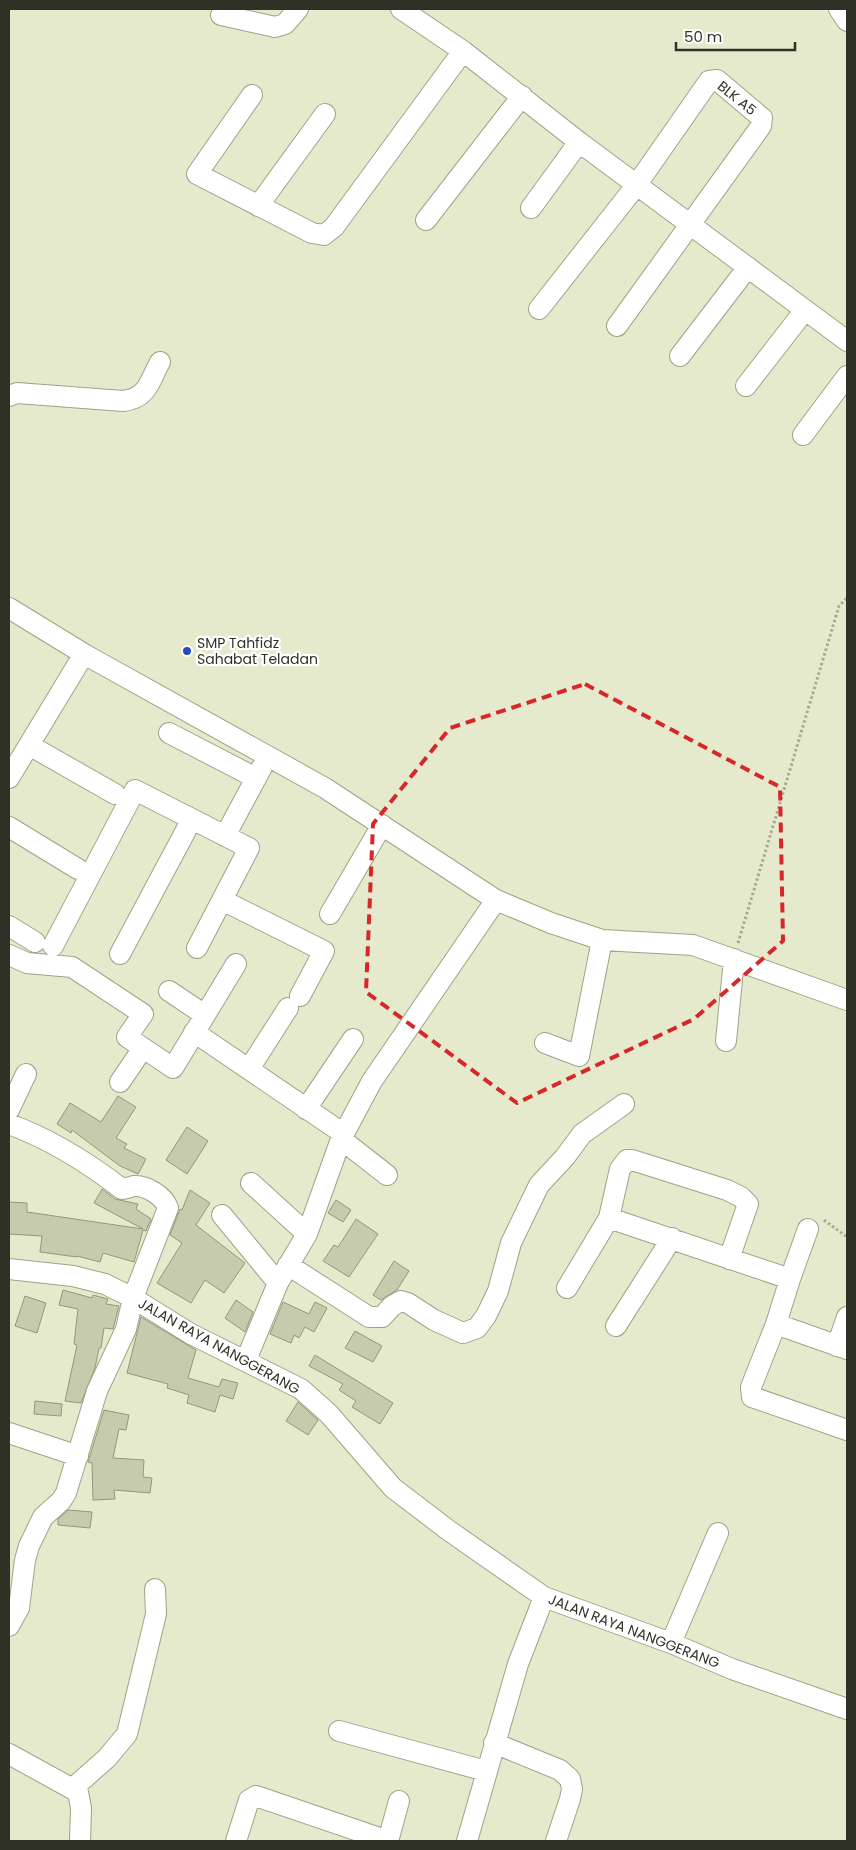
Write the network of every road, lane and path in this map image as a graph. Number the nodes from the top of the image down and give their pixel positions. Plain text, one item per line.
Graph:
1 (298, 9) edge
2 (401, 9) edge
3 (839, 9) edge
4 (221, 15) dead end
5 (847, 21) edge
6 (463, 51) junction
7 (252, 95) dead end
8 (522, 96) junction
9 (325, 114) dead end
10 (579, 142) junction
11 (636, 185) junction
12 (258, 206) junction
13 (531, 208) dead end
14 (426, 220) dead end
15 (691, 224) junction
16 (748, 267) junction
17 (539, 309) dead end
18 (805, 310) junction
19 (617, 326) dead end
20 (847, 341) edge
21 (680, 356) dead end
22 (160, 362) dead end
23 (847, 376) edge
24 (746, 386) dead end
25 (9, 396) edge
26 (803, 435) dead end
27 (847, 598) edge
28 (9, 608) edge
29 (84, 654) junction
30 (169, 733) dead end
31 (20, 750) edge
32 (267, 757) junction
33 (9, 778) edge
34 (256, 778) junction
35 (114, 794) dead end
36 (192, 819) junction
37 (382, 825) junction
38 (9, 828) edge
39 (225, 836) junction
40 (78, 869) dead end
41 (222, 900) junction
42 (496, 900) junction
43 (330, 914) dead end
44 (9, 926) edge
45 (602, 940) junction
46 (196, 948) dead end
47 (120, 954) dead end
48 (9, 955) edge
49 (734, 958) junction
50 (236, 964) dead end
51 (169, 991) dead end
52 (847, 1000) edge
53 (205, 1015) junction
54 (194, 1032) junction
55 (353, 1039) dead end
56 (726, 1041) dead end
57 (545, 1043) dead end
58 (143, 1048) junction
59 (249, 1069) junction
60 (26, 1074) dead end
61 (120, 1082) dead end
62 (624, 1104) dead end
63 (306, 1108) junction
64 (9, 1110) edge
65 (9, 1124) edge
66 (343, 1137) junction
67 (387, 1175) dead end
68 (251, 1183) dead end
69 (222, 1215) dead end
70 (608, 1218) junction
71 (808, 1230) dead end
72 (306, 1234) junction
73 (672, 1238) junction
74 (729, 1259) junction
75 (288, 1265) junction
76 (9, 1269) edge
77 (790, 1279) junction
78 (278, 1283) junction
79 (567, 1288) dead end
80 (133, 1298) junction
81 (847, 1317) edge
82 (776, 1324) junction
83 (616, 1326) dead end
84 (842, 1348) edge
85 (246, 1360) junction
86 (847, 1430) edge
87 (9, 1433) edge
88 (78, 1456) junction
89 (718, 1533) dead end
90 (155, 1589) dead end
91 (544, 1597) junction
92 (9, 1626) edge
93 (671, 1643) junction
94 (847, 1709) edge
95 (339, 1731) dead end
96 (494, 1743) junction
97 (9, 1754) edge
98 (486, 1771) junction
99 (72, 1788) junction
100 (399, 1801) dead end
101 (80, 1841) edge
102 (236, 1841) edge
103 (388, 1841) edge
104 (467, 1841) edge
105 (556, 1841) edge

1 - 4 street
2 - 6 street
3 - 5 street
6 - 8 street
6 - 12 street
7 - 12 street
8 - 10 street
8 - 14 street
9 - 12 street
10 - 11 street
10 - 13 street
11 - 15 street
11 - 15 street, BLK A5
11 - 17 street
15 - 16 street
15 - 19 street
16 - 18 street
16 - 21 street
18 - 20 street
18 - 24 street
22 - 25 street
23 - 26 street
27 - 49 path
28 - 29 street
29 - 31 street
29 - 32 street
30 - 34 street
31 - 33 street
31 - 35 street
32 - 34 street
32 - 37 street
34 - 39 street
36 - 39 street
36 - 44 street
36 - 47 street
37 - 42 street
37 - 43 street
38 - 40 street
39 - 41 street
41 - 46 street
41 - 59 street
42 - 45 street
42 - 66 street
45 - 49 street
45 - 57 street
48 - 58 street
49 - 52 street
49 - 56 street
50 - 53 street
51 - 53 street
53 - 54 street
54 - 58 street
54 - 59 street
55 - 63 street
58 - 61 street
59 - 63 street
60 - 64 street
62 - 75 street
63 - 66 street
65 - 80 street
66 - 67 street
66 - 72 street
68 - 72 street
69 - 78 street
70 - 73 street
70 - 74 street
70 - 79 street
71 - 77 street
72 - 75 street
73 - 74 street
73 - 83 street
74 - 77 street
75 - 78 street
76 - 80 street, JALAN RAYA NANGGERANG
77 - 82 street
78 - 85 street
80 - 85 street, JALAN RAYA NANGGERANG
80 - 88 street
81 - 84 street
82 - 84 street
82 - 86 street
85 - 91 street, JALAN RAYA NANGGERANG
87 - 88 street
88 - 92 street
89 - 93 street
90 - 99 street
91 - 93 street, JALAN RAYA NANGGERANG
91 - 96 street
93 - 94 street, JALAN RAYA NANGGERANG
95 - 98 street
96 - 98 street
96 - 105 street
97 - 99 street
98 - 104 street
99 - 101 street
100 - 103 street
102 - 103 street

